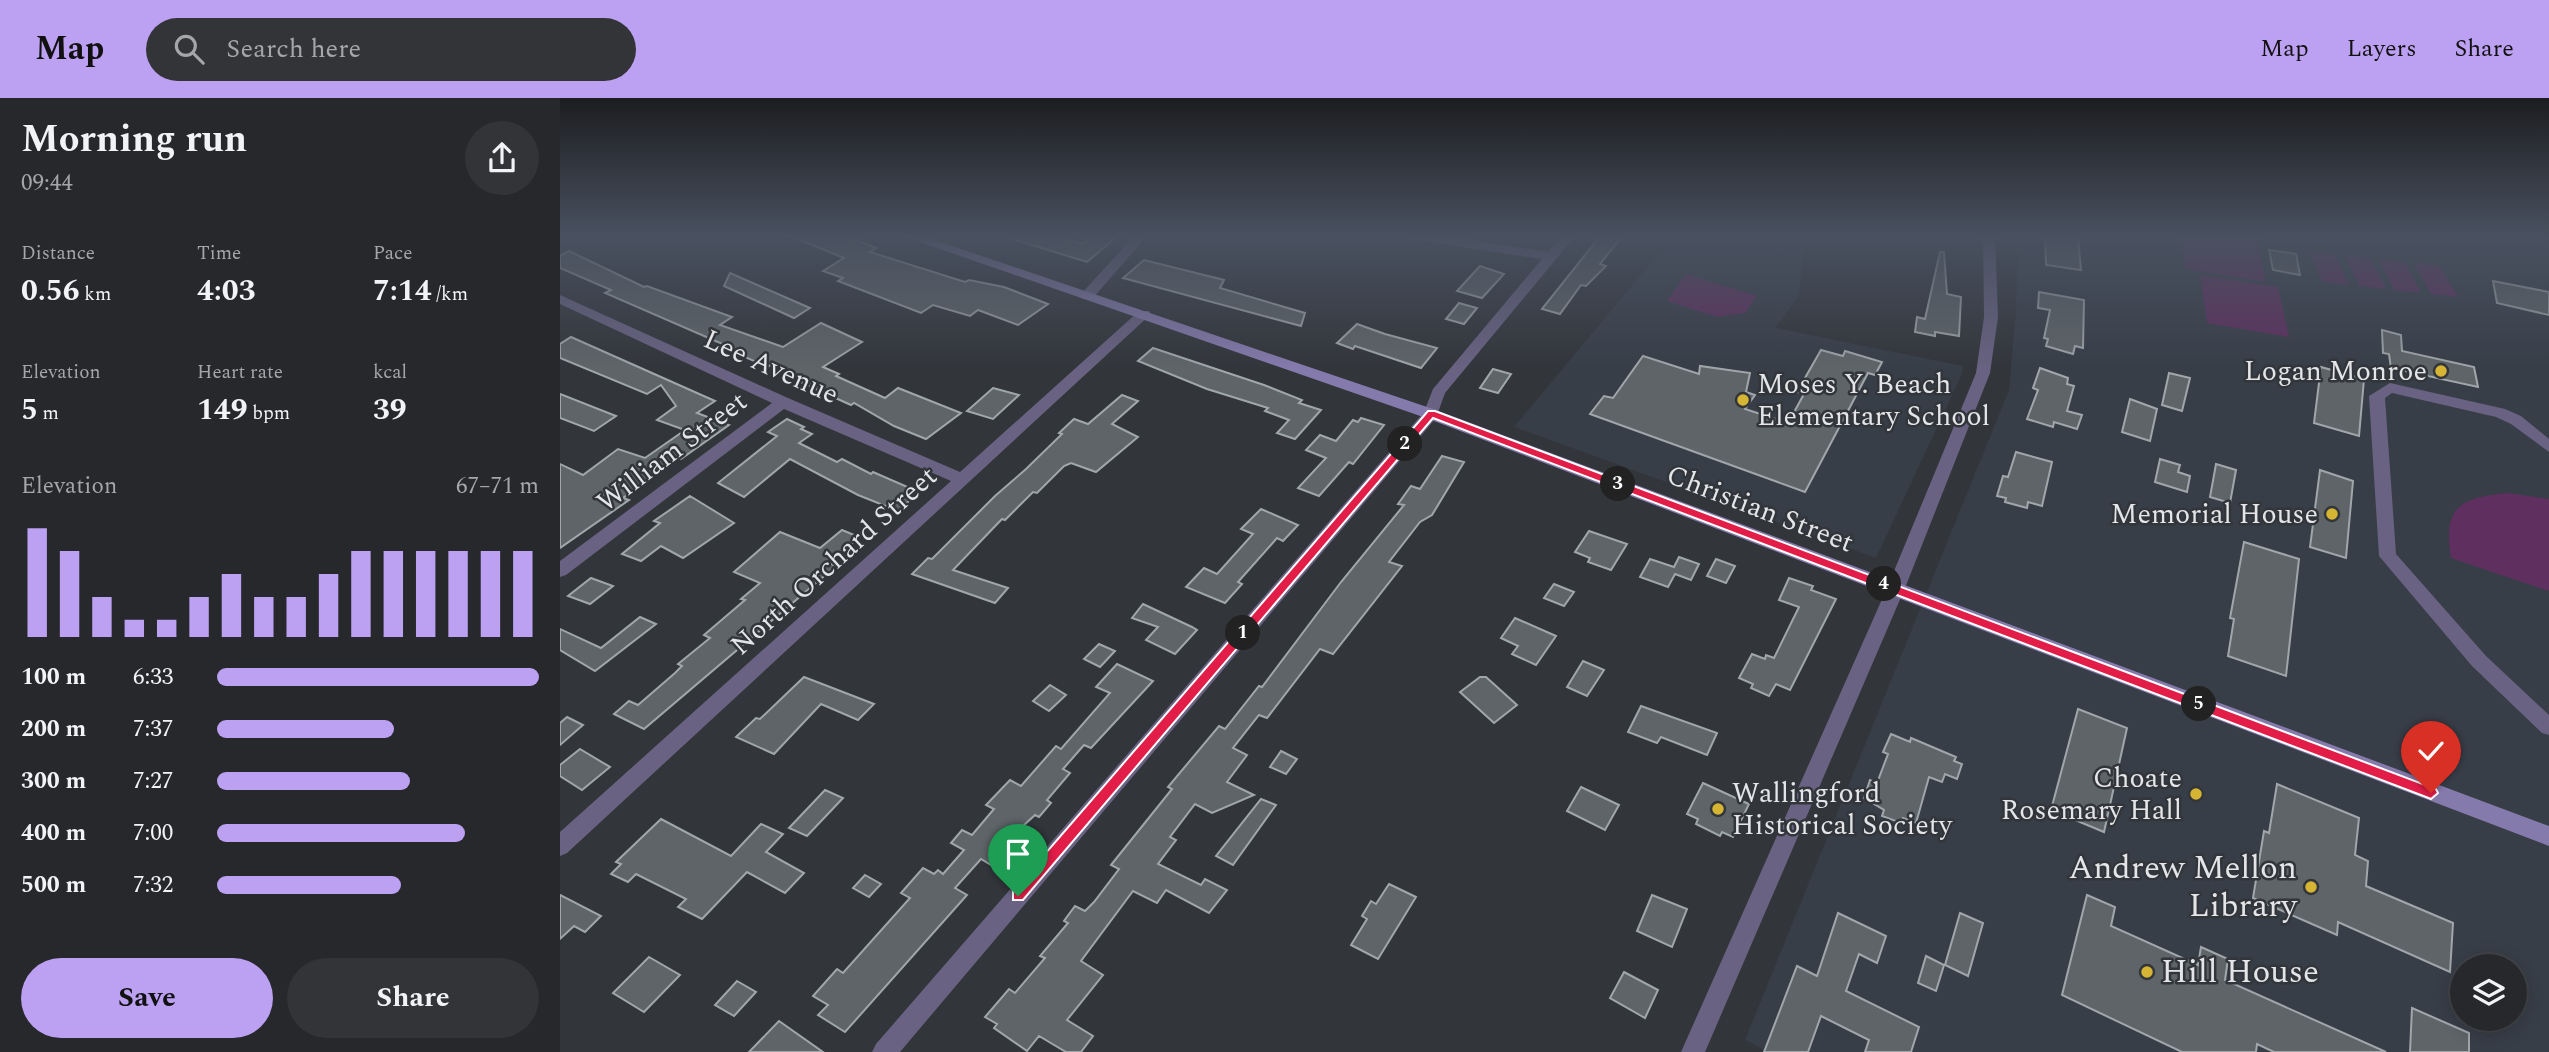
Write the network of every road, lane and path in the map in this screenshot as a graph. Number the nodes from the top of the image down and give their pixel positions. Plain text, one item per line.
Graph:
1 (1038, 280) edge
2 (1102, 280) edge
3 (1533, 280) edge
4 (1991, 280) edge
5 (1087, 296) junction
6 (560, 299) edge
7 (1144, 314) junction
8 (783, 402) junction
9 (1431, 414) junction
10 (2549, 447) edge
11 (962, 479) junction
12 (560, 570) edge
13 (1896, 588) junction
14 (2549, 727) edge
15 (2549, 836) edge
16 (564, 837) edge
17 (1695, 1051) edge
18 (884, 1052) edge

1 - 5 main road, Christian Street
2 - 5 street
3 - 9 street
4 - 13 street
5 - 7 main road, Christian Street
6 - 8 street, Lee Avenue
7 - 9 main road, Christian Street
7 - 11 street, North Orchard Street
8 - 11 street, Lee Avenue
8 - 12 street, William Street
9 - 13 main road, Christian Street
9 - 18 street
10 - 14 street
11 - 16 street, North Orchard Street
13 - 15 main road, Christian Street
13 - 17 street

